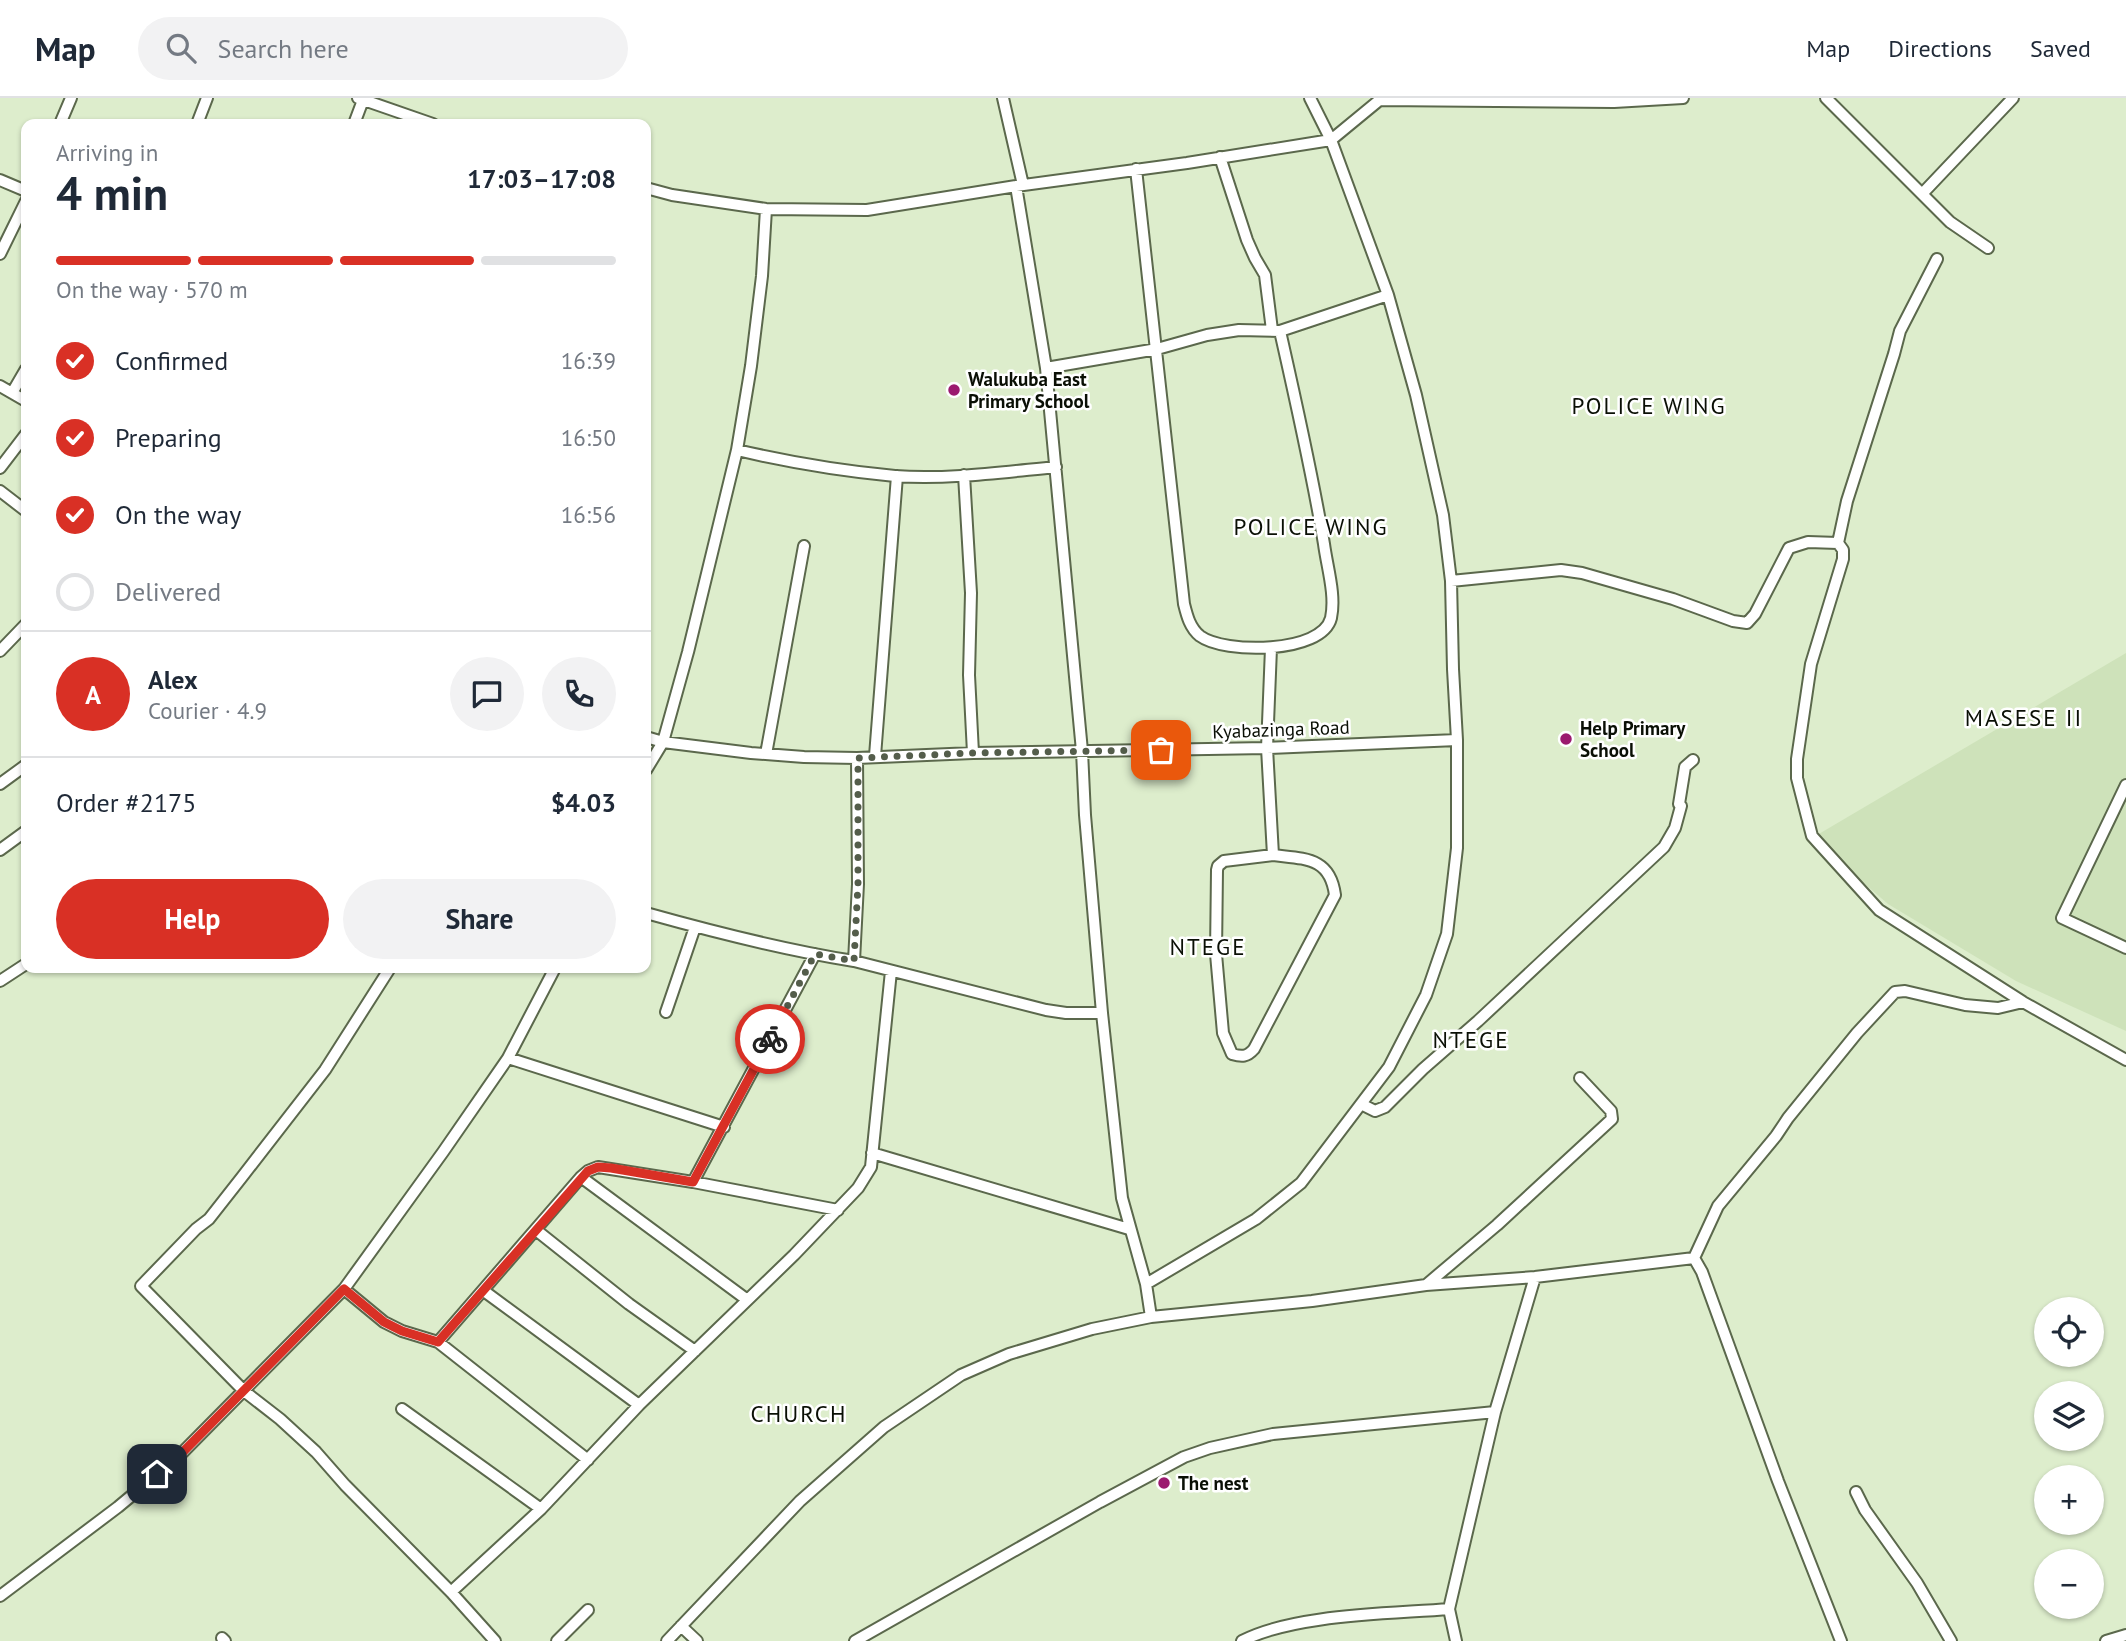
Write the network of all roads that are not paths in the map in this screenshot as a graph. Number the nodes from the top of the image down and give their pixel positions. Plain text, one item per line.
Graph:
1 (71, 98) edge
2 (207, 98) edge
3 (1003, 98) edge
4 (1310, 98) edge
5 (1683, 98) edge
6 (1826, 98) edge
7 (2013, 98) edge
8 (361, 99) edge
9 (1380, 99) edge
10 (62, 119) edge
11 (199, 119) edge
12 (355, 119) edge
13 (419, 119) edge
14 (1331, 140) junction
15 (1220, 158) junction
16 (1136, 169) junction
17 (0, 180) edge
18 (1020, 185) junction
19 (21, 189) edge
20 (651, 189) edge
21 (1922, 194) junction
22 (766, 209) junction
23 (21, 211) edge
24 (1988, 248) dead end
25 (0, 254) edge
26 (1937, 259) dead end
27 (1388, 295) junction
28 (1276, 330) junction
29 (1157, 349) junction
30 (1046, 368) junction
31 (21, 378) edge
32 (0, 386) edge
33 (12, 393) junction
34 (21, 398) edge
35 (21, 441) edge
36 (737, 450) junction
37 (1056, 467) junction
38 (0, 468) edge
39 (964, 475) junction
40 (897, 476) junction
41 (0, 491) edge
42 (21, 507) edge
43 (1838, 543) junction
44 (804, 546) dead end
45 (1451, 581) junction
46 (21, 632) edge
47 (1271, 649) junction
48 (0, 651) edge
49 (651, 738) edge
50 (1457, 740) junction
51 (663, 742) junction
52 (1267, 748) junction
53 (1082, 751) junction
54 (973, 753) junction
55 (766, 754) junction
56 (874, 756) junction
57 (858, 758) junction
58 (1693, 760) dead end
59 (651, 762) edge
60 (21, 769) edge
61 (0, 784) edge
62 (2126, 785) edge
63 (21, 835) edge
64 (0, 850) edge
65 (1273, 855) junction
66 (651, 914) edge
67 (695, 927) junction
68 (2126, 948) edge
69 (815, 954) junction
70 (854, 961) junction
71 (21, 967) edge
72 (891, 971) junction
73 (387, 973) edge
74 (552, 973) edge
75 (0, 981) edge
76 (2024, 1002) junction
77 (666, 1012) dead end
78 (1102, 1013) junction
79 (508, 1058) junction
80 (2126, 1060) edge
81 (1580, 1078) dead end
82 (1361, 1104) junction
83 (724, 1127) junction
84 (872, 1153) junction
85 (581, 1177) junction
86 (693, 1182) junction
87 (838, 1210) junction
88 (1129, 1229) junction
89 (536, 1230) junction
90 (1694, 1258) junction
91 (1535, 1277) junction
92 (1146, 1284) junction
93 (1426, 1285) junction
94 (344, 1289) junction
95 (484, 1291) junction
96 (746, 1299) junction
97 (1151, 1317) junction
98 (438, 1342) junction
99 (695, 1351) junction
100 (244, 1391) junction
101 (639, 1405) junction
102 (402, 1409) dead end
103 (1495, 1412) junction
104 (588, 1460) junction
105 (1856, 1492) dead end
106 (541, 1509) junction
107 (451, 1592) junction
108 (0, 1596) edge
109 (1449, 1609) junction
110 (588, 1610) dead end
111 (681, 1626) junction
112 (2126, 1635) edge
113 (495, 1641) edge
114 (557, 1641) edge
115 (667, 1641) edge
116 (697, 1641) edge
117 (855, 1641) edge
118 (1242, 1641) edge
119 (1456, 1641) edge
120 (1841, 1641) edge
121 (1951, 1641) edge
122 (2106, 1641) edge

1 - 10 street
2 - 11 street
3 - 18 street
4 - 14 street
5 - 9 street
6 - 21 street
7 - 21 street
8 - 12 street
8 - 13 street
9 - 14 street
14 - 15 street
14 - 27 street
15 - 16 street
15 - 28 street
16 - 18 street
16 - 29 street
17 - 19 street
18 - 22 street
18 - 30 street
20 - 22 street
21 - 24 street
22 - 36 street
23 - 25 street
26 - 43 street
27 - 28 street
27 - 45 street
28 - 29 street
28 - 47 street
29 - 30 street
29 - 47 street
30 - 37 street
31 - 33 street
32 - 33 street
33 - 34 street
35 - 38 street
36 - 40 street
36 - 51 street
37 - 39 street
37 - 53 street
39 - 40 street
39 - 54 street
40 - 56 street
41 - 42 street
43 - 45 street
43 - 76 street
44 - 55 street
45 - 50 street
46 - 48 street
47 - 52 street
49 - 51 street, Kyabazinga Road
50 - 52 street, Kyabazinga Road
50 - 82 street
51 - 55 street, Kyabazinga Road
51 - 59 street
52 - 53 street, Kyabazinga Road
52 - 65 street
53 - 54 street, Kyabazinga Road
53 - 78 street
54 - 56 street, Kyabazinga Road
55 - 57 street, Kyabazinga Road
56 - 57 street, Kyabazinga Road
57 - 70 street
58 - 82 street
60 - 61 street
62 - 68 street
63 - 64 street
65 - 65 street
66 - 67 street
67 - 69 street
67 - 77 street
69 - 70 street
69 - 83 street
70 - 72 street
71 - 75 street
72 - 78 street
72 - 84 street
73 - 100 street
74 - 79 street
76 - 80 street
76 - 90 street
78 - 88 street
79 - 83 street
79 - 94 street
81 - 93 street
82 - 92 street
83 - 86 street
84 - 87 street
84 - 88 street
85 - 86 street
85 - 89 street
85 - 96 street
86 - 87 street
87 - 96 street
88 - 92 street
89 - 95 street
89 - 99 street
90 - 91 street
90 - 120 street
91 - 93 street
91 - 103 street
92 - 97 street
93 - 97 street
94 - 98 street
94 - 100 street
95 - 98 street
95 - 101 street
96 - 99 street
97 - 111 street
98 - 104 street
99 - 101 street
100 - 107 street
100 - 108 street
101 - 104 street
102 - 106 street
103 - 109 street
103 - 117 street
104 - 106 street
105 - 121 street
106 - 107 street
107 - 113 street
109 - 118 street
109 - 119 street
110 - 114 street
111 - 115 street
111 - 116 street
112 - 122 street

